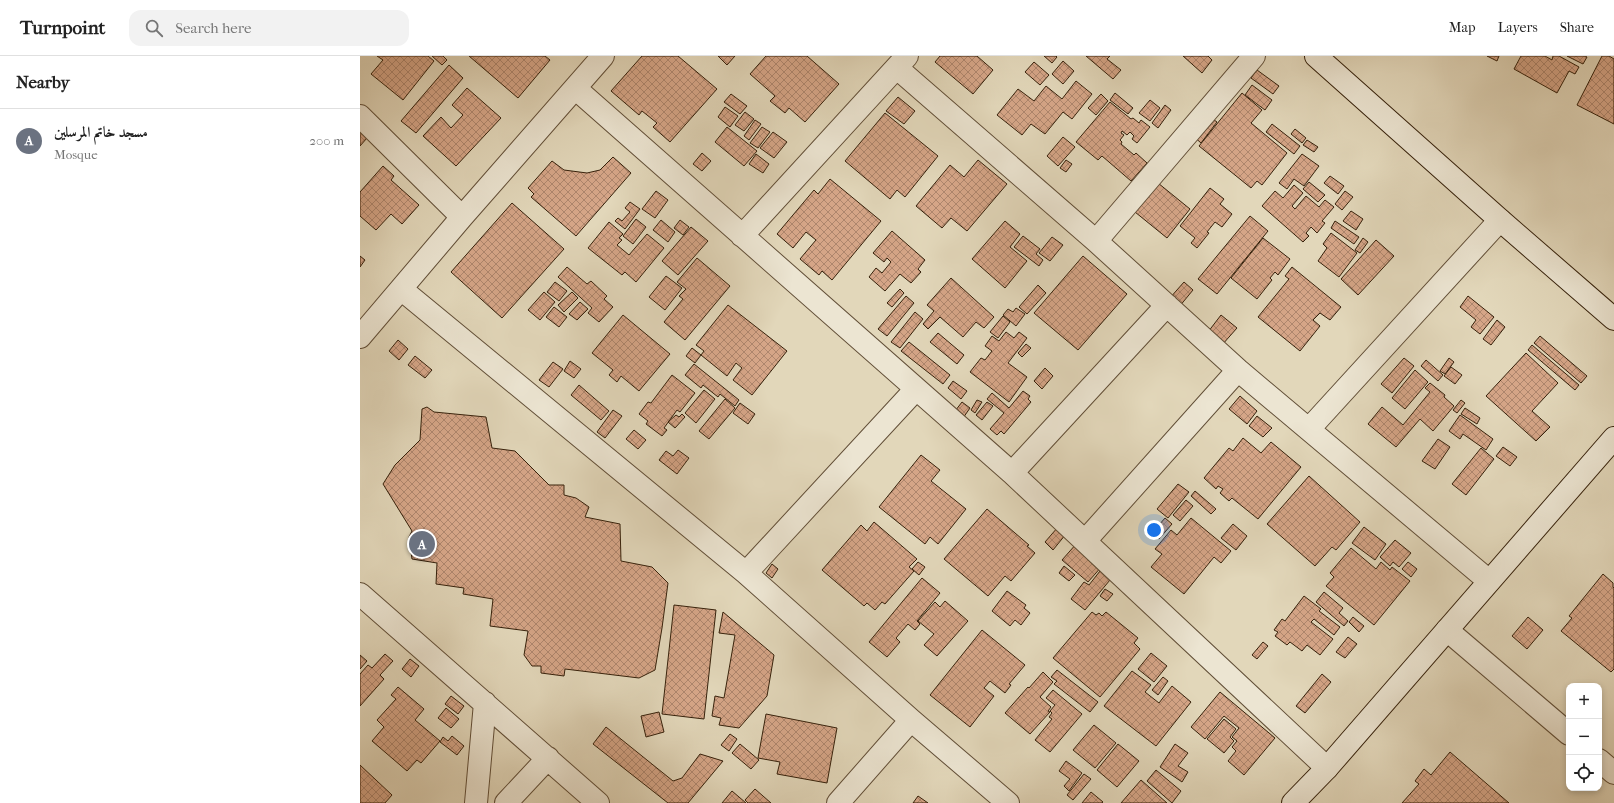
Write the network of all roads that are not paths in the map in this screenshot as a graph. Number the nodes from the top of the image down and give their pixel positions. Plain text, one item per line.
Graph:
1 (603, 56) edge
2 (1254, 56) edge
3 (1316, 56) edge
4 (902, 62) edge
5 (575, 88) junction
6 (360, 116) edge
7 (462, 217) junction
8 (1500, 220) junction
9 (742, 236) junction
10 (1096, 241) junction
11 (401, 289) junction
12 (1167, 305) junction
13 (1614, 319) edge
14 (360, 337) edge
15 (1238, 370) junction
16 (916, 389) junction
17 (1309, 429) junction
18 (1614, 438) edge
19 (1012, 473) junction
20 (1085, 541) junction
21 (746, 573) junction
22 (1489, 581) junction
23 (360, 594) edge
24 (1447, 630) junction
25 (485, 703) junction
26 (911, 720) junction
27 (1566, 731) edge
28 (548, 758) junction
29 (1602, 763) edge
30 (1327, 768) junction
31 (1614, 773) edge
32 (476, 803) edge
33 (506, 803) edge
34 (598, 803) edge
35 (838, 803) edge
36 (1008, 803) edge
37 (1292, 803) edge

1 - 5 street
2 - 10 street
3 - 8 street
4 - 9 street
4 - 10 street
5 - 7 street
5 - 9 street
6 - 7 street
7 - 11 street
8 - 13 street
8 - 17 street
9 - 16 street
10 - 12 street
11 - 14 street
11 - 21 street
12 - 15 street
12 - 19 street
15 - 17 street
15 - 20 street
16 - 19 street
16 - 21 street
17 - 22 street
18 - 22 street
19 - 20 street
20 - 30 street
21 - 26 street
22 - 24 street
23 - 25 street
24 - 27 street
24 - 30 street
25 - 28 street
25 - 32 street
26 - 35 street
26 - 36 street
28 - 33 street
28 - 34 street
29 - 31 street
30 - 37 street

